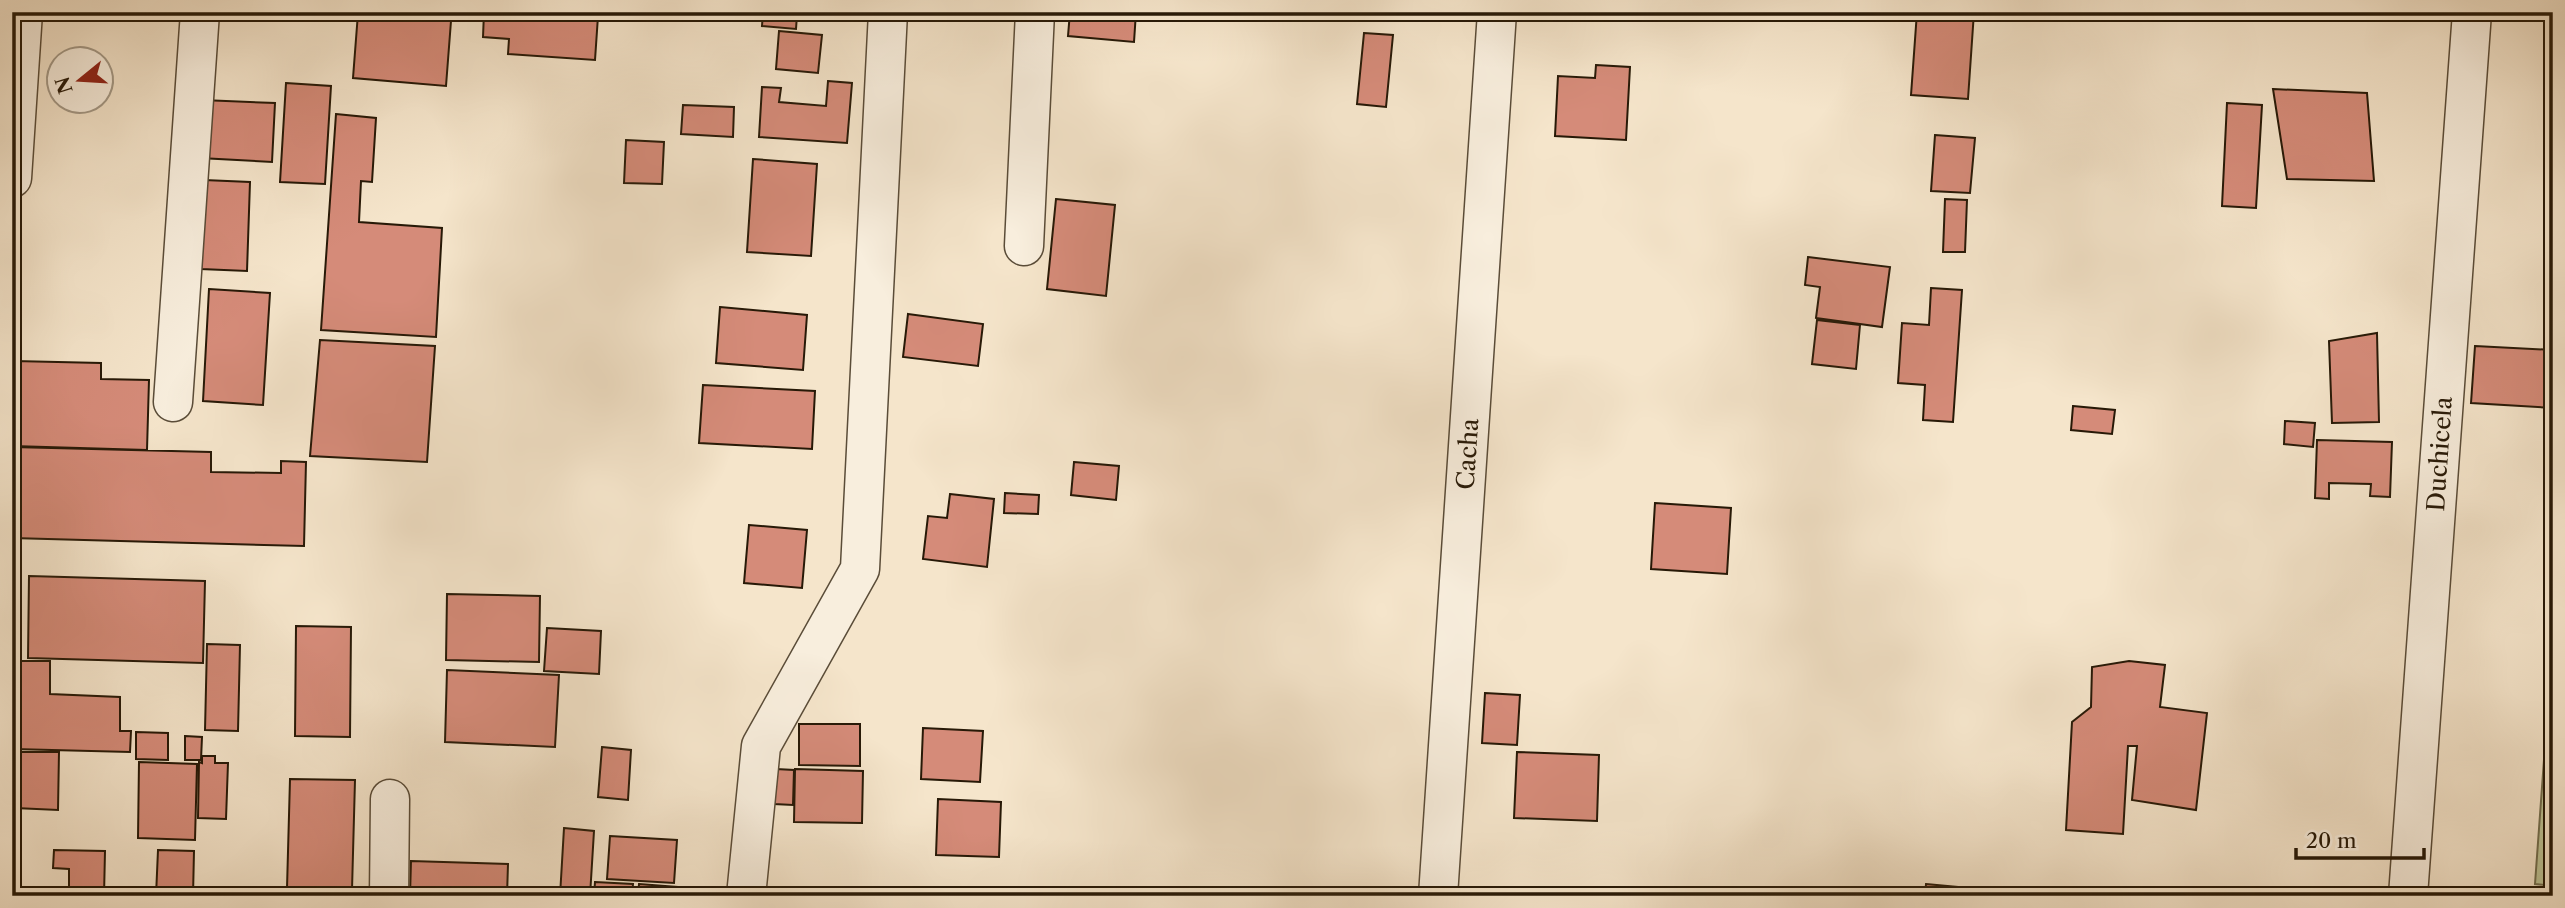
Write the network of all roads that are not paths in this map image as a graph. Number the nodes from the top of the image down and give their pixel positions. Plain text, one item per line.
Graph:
1 (23, 12) edge
2 (200, 12) edge
3 (888, 12) edge
4 (1035, 12) edge
5 (1497, 12) edge
6 (2472, 12) edge
7 (12, 177) edge
8 (1024, 246) dead end
9 (173, 402) dead end
10 (390, 799) dead end
11 (389, 896) edge
12 (746, 896) edge
13 (1438, 896) edge
14 (2408, 896) edge

1 - 7 street
2 - 9 street
3 - 12 street
4 - 8 street
5 - 13 street, Cacha
6 - 14 street, Duchicela
10 - 11 street

